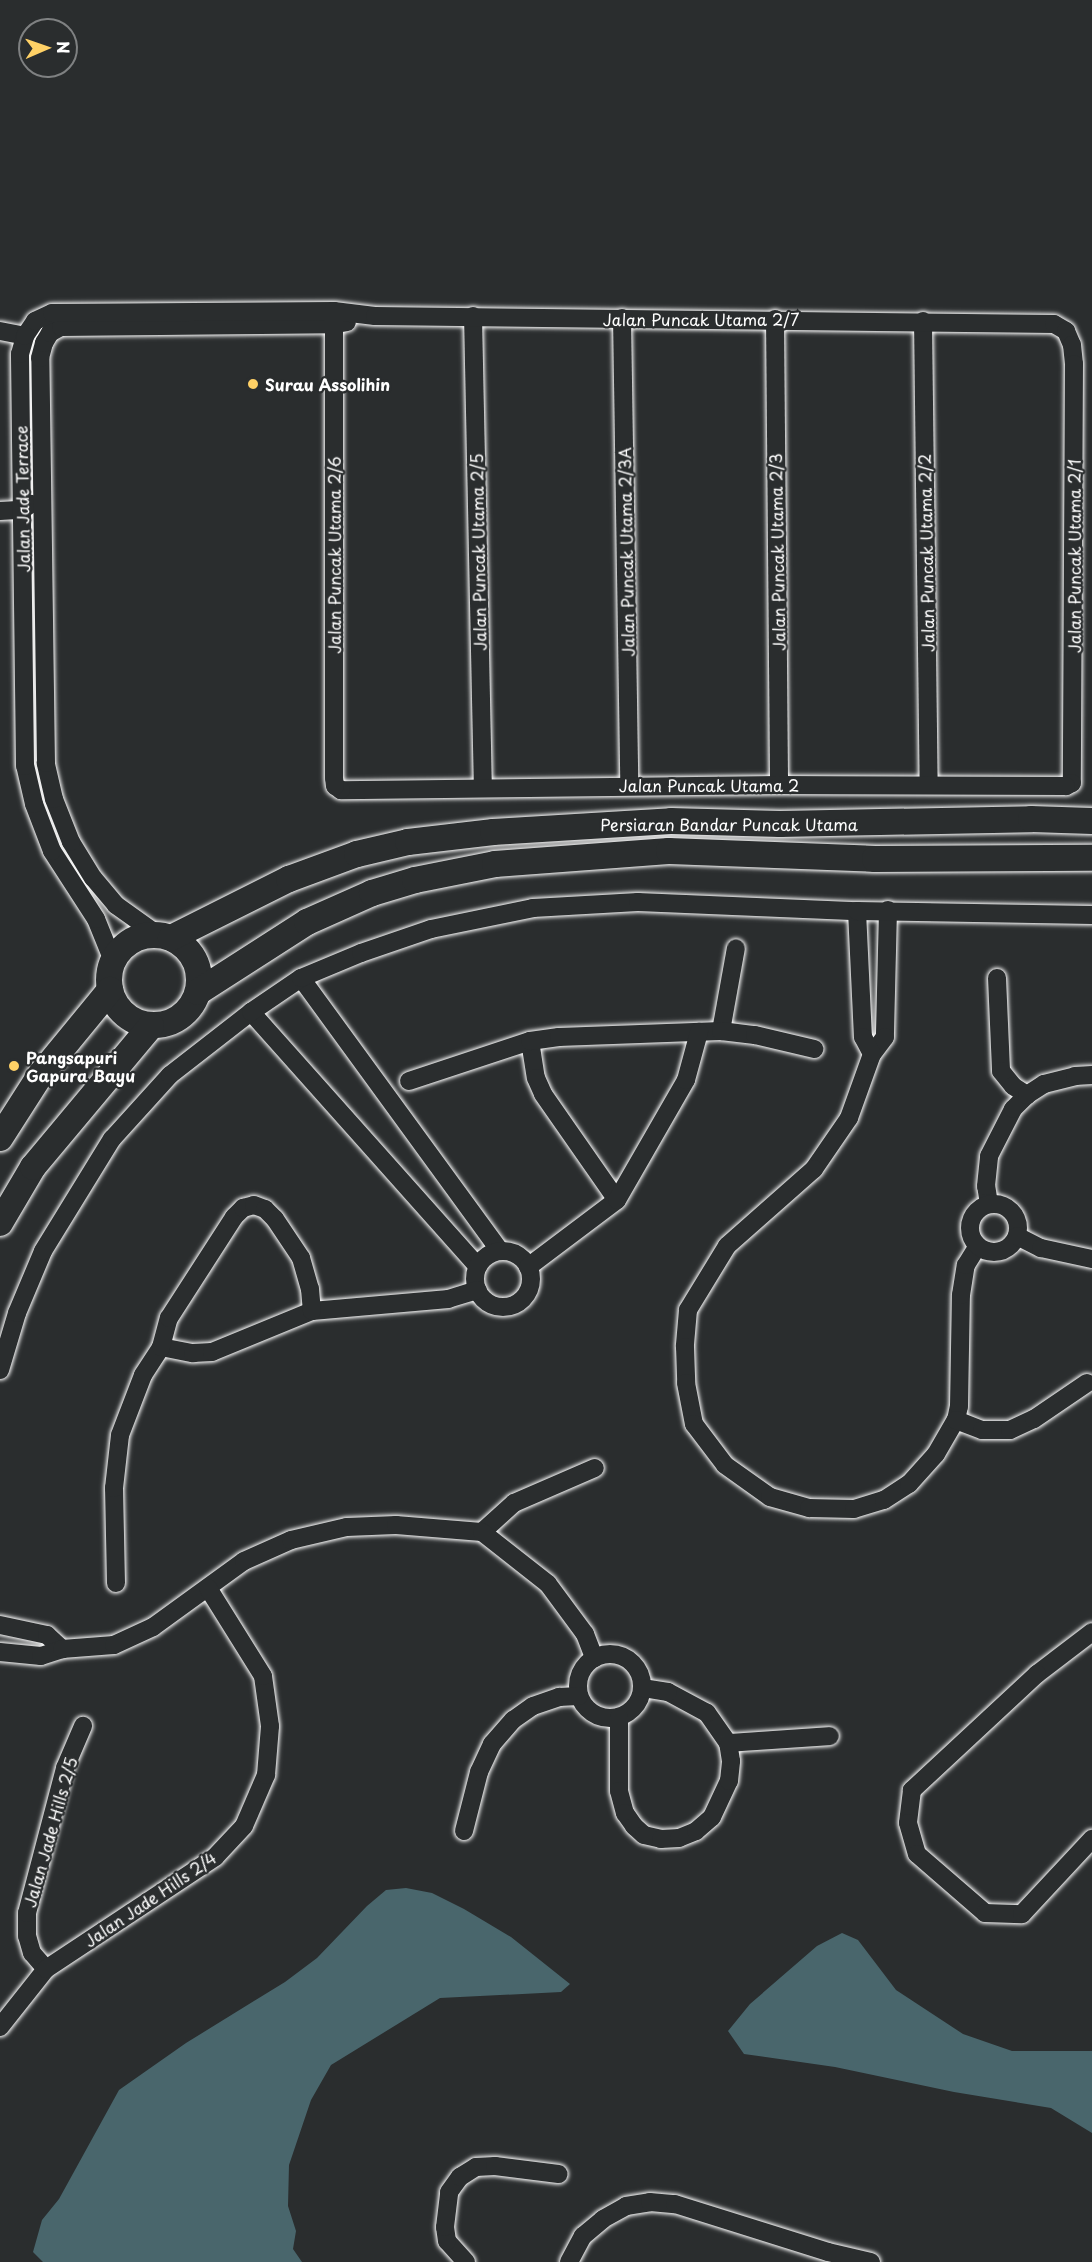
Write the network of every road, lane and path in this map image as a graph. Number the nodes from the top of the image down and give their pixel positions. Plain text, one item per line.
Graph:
1 (473, 316) junction
2 (335, 318) junction
3 (622, 318) junction
4 (775, 319) junction
5 (923, 321) junction
6 (0, 331) edge
7 (1066, 331) joint
8 (25, 336) junction
9 (42, 488) junction
10 (0, 510) edge
11 (22, 510) junction
12 (43, 538) junction
13 (1072, 783) joint
14 (779, 785) junction
15 (929, 785) junction
16 (629, 786) junction
17 (483, 788) junction
18 (346, 791) joint
19 (1092, 814) edge
20 (1031, 819) junction
21 (1092, 821) edge
22 (1092, 858) edge
23 (888, 910) junction
24 (857, 911) junction
25 (1092, 915) edge
26 (165, 937) junction
27 (736, 948) dead end
28 (113, 961) junction
29 (301, 978) junction
30 (997, 978) dead end
31 (110, 990) junction
32 (198, 992) junction
33 (251, 1012) junction
34 (151, 1026) junction
35 (721, 1031) junction
36 (699, 1032) junction
37 (531, 1041) junction
38 (814, 1049) dead end
39 (872, 1054) junction
40 (1092, 1075) edge
41 (409, 1081) dead end
42 (1027, 1095) junction
43 (0, 1138) edge
44 (617, 1200) junction
45 (989, 1204) junction
46 (0, 1223) edge
47 (1017, 1236) junction
48 (978, 1246) junction
49 (500, 1251) junction
50 (1092, 1259) edge
51 (478, 1267) junction
52 (528, 1267) junction
53 (478, 1290) junction
54 (312, 1311) junction
55 (161, 1347) junction
56 (0, 1370) edge
57 (1087, 1383) dead end
58 (956, 1420) junction
59 (596, 1468) dead end
60 (482, 1532) junction
61 (116, 1584) dead end
62 (208, 1588) junction
63 (0, 1625) edge
64 (1092, 1632) edge
65 (62, 1649) junction
66 (0, 1652) edge
67 (594, 1658) junction
68 (642, 1688) junction
69 (579, 1696) junction
70 (619, 1717) junction
71 (83, 1726) dead end
72 (830, 1736) dead end
73 (728, 1743) junction
74 (464, 1831) dead end
75 (1092, 1839) edge
76 (46, 1970) junction
77 (0, 2027) edge
78 (558, 2174) dead end
79 (466, 2262) edge
80 (569, 2262) edge
81 (872, 2262) edge

1 - 2 street, Jalan Puncak Utama 2/7
1 - 3 street, Jalan Puncak Utama 2/7
1 - 17 street, Jalan Puncak Utama 2/5
2 - 8 street
2 - 9 street, Jalan Jade Terrace
2 - 18 street, Jalan Puncak Utama 2/6
3 - 4 street, Jalan Puncak Utama 2/7
3 - 16 street, Jalan Puncak Utama 2/3A
4 - 5 street, Jalan Puncak Utama 2/7
4 - 14 street, Jalan Puncak Utama 2/3
5 - 7 street, Jalan Puncak Utama 2/7
5 - 15 street, Jalan Puncak Utama 2/2
6 - 8 street
7 - 13 street, Jalan Puncak Utama 2/1
8 - 11 street, Jalan Jade Terrace
9 - 11 street
9 - 12 street, Jalan Jade Terrace
10 - 11 street
11 - 12 street
11 - 28 street, Jalan Jade Terrace
12 - 26 street, Jalan Jade Terrace
13 - 15 street, Jalan Puncak Utama 2
14 - 15 street, Jalan Puncak Utama 2
14 - 16 street, Jalan Puncak Utama 2
16 - 17 street, Jalan Puncak Utama 2
17 - 18 street, Jalan Puncak Utama 2
19 - 20 street
20 - 21 street, Persiaran Bandar Puncak Utama
20 - 26 street, Persiaran Bandar Puncak Utama
22 - 32 street, Persiaran Bandar Puncak Utama
23 - 24 street
23 - 25 street
23 - 39 street
24 - 29 street
24 - 39 street
26 - 28 street
26 - 32 street
27 - 35 street
28 - 31 street
29 - 33 street
29 - 49 street
30 - 42 street
31 - 34 street
31 - 43 street
32 - 34 street
33 - 51 street
33 - 56 street
34 - 46 street
35 - 36 street
35 - 38 street
36 - 37 street
36 - 44 street
37 - 41 street
37 - 44 street
39 - 58 street
40 - 42 street
42 - 45 street
44 - 52 street
45 - 47 street
45 - 48 street
47 - 48 street
47 - 50 street
48 - 58 street
49 - 51 street
49 - 52 street
51 - 53 street
52 - 53 street
53 - 54 street
54 - 55 street
54 - 55 street
55 - 61 street
57 - 58 street
59 - 60 street
60 - 62 street
60 - 67 street
62 - 65 street
62 - 76 street, Jalan Jade Hills 2/4
63 - 65 street
64 - 75 street
65 - 66 street
67 - 68 street
67 - 69 street
68 - 70 street
68 - 73 street
69 - 70 street
69 - 74 street
70 - 73 street
71 - 76 street, Jalan Jade Hills 2/5
72 - 73 street
76 - 77 street, Jalan Jade Hills 2/4
78 - 79 street
80 - 81 street

